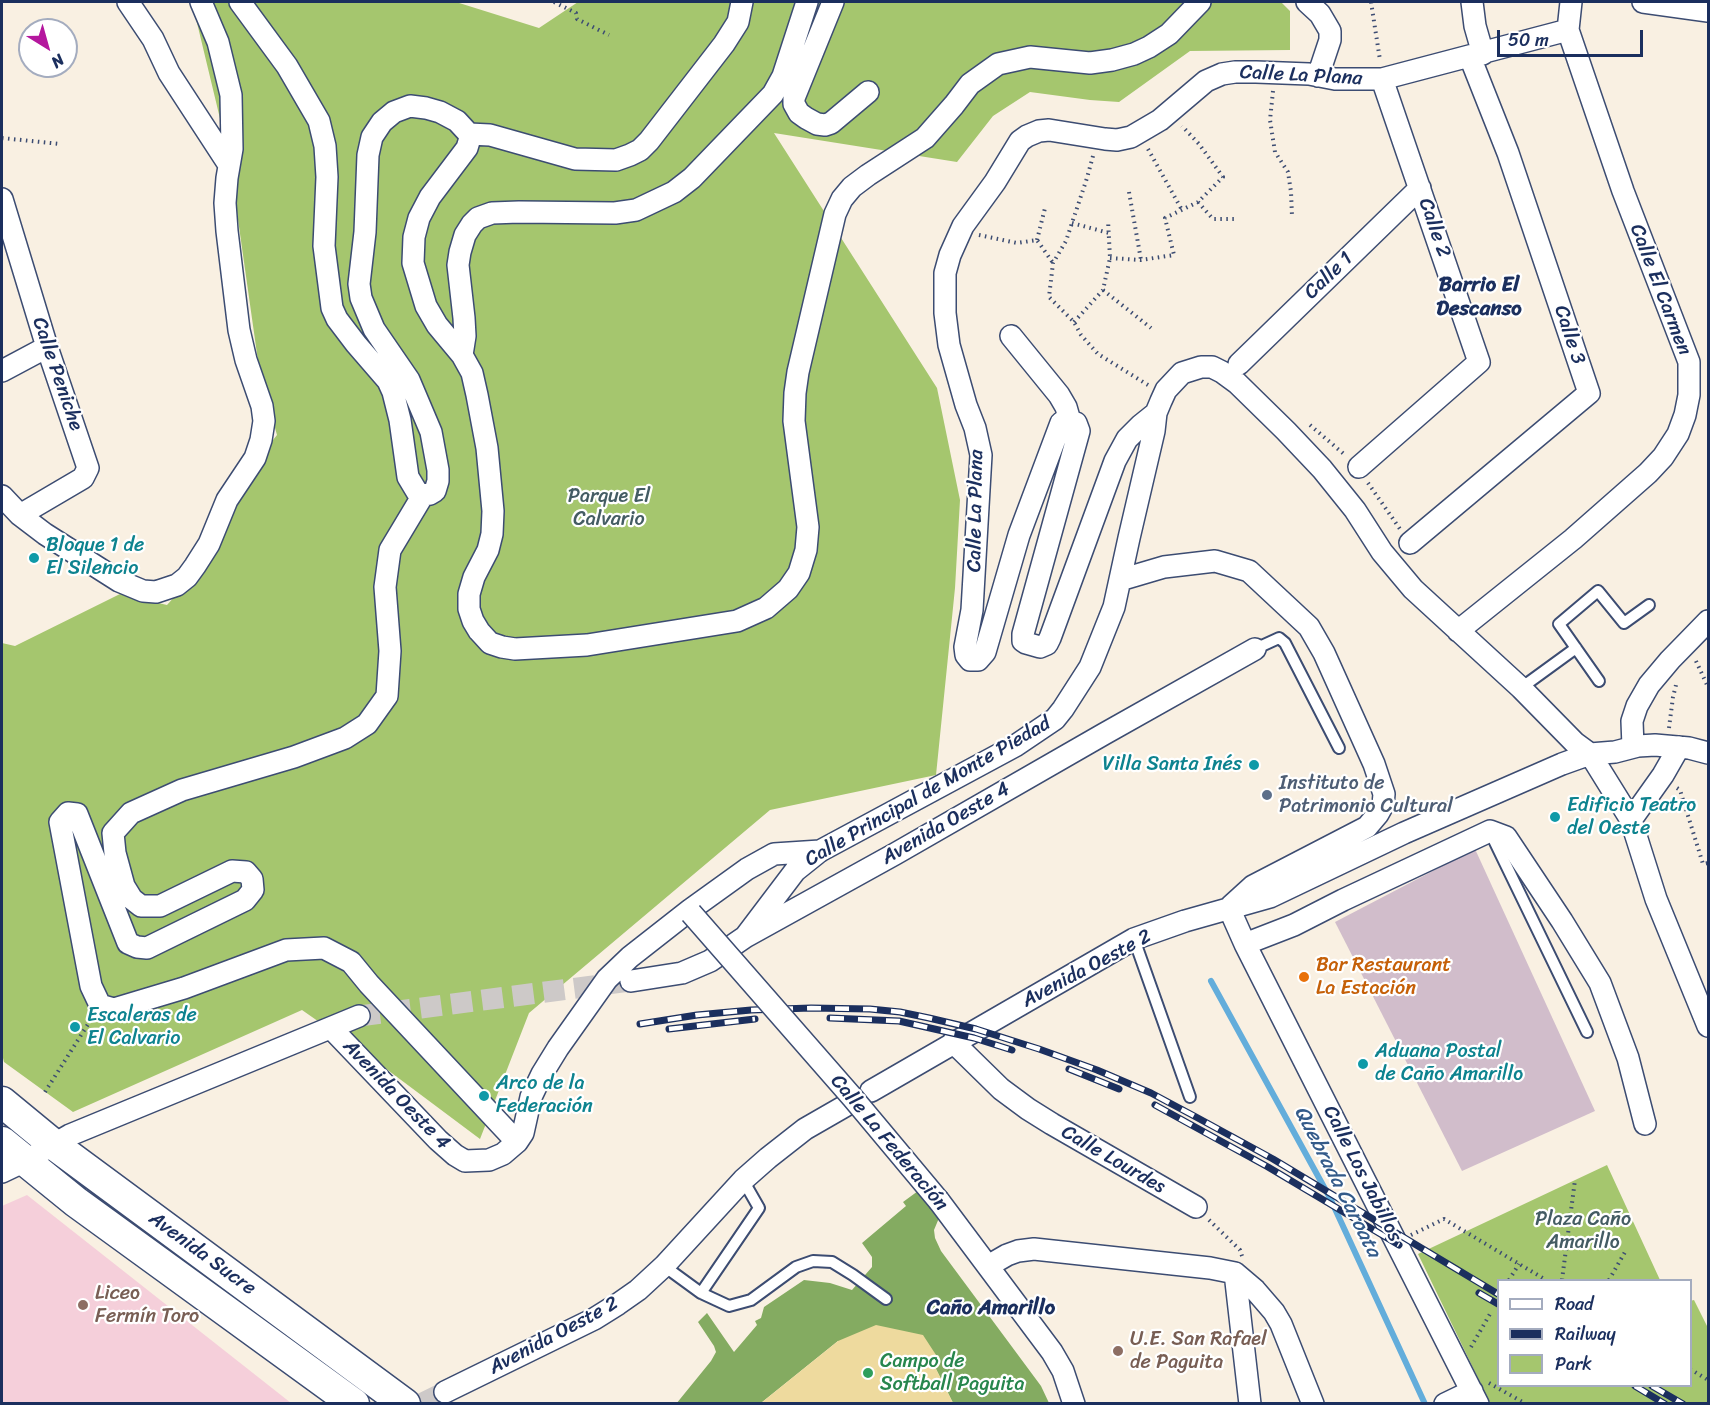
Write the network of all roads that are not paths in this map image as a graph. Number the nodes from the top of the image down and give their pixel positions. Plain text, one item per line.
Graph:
1 (128, 2) edge
2 (201, 2) edge
3 (240, 2) edge
4 (742, 2) edge
5 (807, 2) edge
6 (833, 2) edge
7 (1200, 2) edge
8 (1307, 2) edge
9 (1472, 2) edge
10 (1572, 2) edge
11 (1643, 2) edge
12 (1708, 11) edge
13 (1568, 30) junction
14 (1477, 55) junction
15 (1318, 75) junction
16 (1382, 79) junction
17 (868, 92) dead end
18 (469, 134) junction
19 (229, 165) junction
20 (1420, 188) junction
21 (2, 199) edge
22 (1011, 336) dead end
23 (47, 347) junction
24 (462, 355) junction
25 (1239, 364) dead end
26 (2, 371) edge
27 (1160, 404) junction
28 (1070, 421) junction
29 (1359, 467) dead end
30 (423, 495) junction
31 (2, 496) edge
32 (20, 515) junction
33 (1410, 543) dead end
34 (1120, 580) junction
35 (1649, 605) dead end
36 (1708, 621) edge
37 (1458, 631) junction
38 (1576, 648) junction
39 (1255, 649) joint
40 (1599, 681) dead end
41 (1521, 688) junction
42 (1633, 747) junction
43 (1673, 747) junction
44 (1339, 748) dead end
45 (1708, 753) edge
46 (1590, 754) junction
47 (1631, 820) junction
48 (1498, 834) junction
49 (820, 851) junction
50 (1229, 908) junction
51 (691, 911) junction
52 (745, 937) junction
53 (1134, 939) junction
54 (1245, 945) junction
55 (631, 981) tunnel mouth
56 (359, 1016) tunnel mouth
57 (1708, 1026) edge
58 (331, 1028) junction
59 (1587, 1032) dead end
60 (953, 1042) junction
61 (871, 1091) dead end
62 (1190, 1097) dead end
63 (2, 1102) edge
64 (845, 1106) dead end
65 (1645, 1124) dead end
66 (2, 1142) edge
67 (517, 1142) junction
68 (53, 1144) junction
69 (13, 1167) edge
70 (743, 1180) junction
71 (1196, 1207) road end
72 (664, 1266) junction
73 (988, 1266) junction
74 (1235, 1273) junction
75 (701, 1293) junction
76 (886, 1299) dead end
77 (445, 1392) tunnel mouth
78 (1475, 1397) edge
79 (353, 1403) edge
80 (405, 1404) edge
81 (1074, 1404) edge
82 (1250, 1404) edge
83 (1313, 1404) edge
84 (1445, 1404) edge

1 - 19 street
2 - 19 street
3 - 30 street
4 - 18 street
5 - 24 street
6 - 17 street
7 - 24 street
8 - 15 street
9 - 14 street
10 - 13 street, Calle El Carmen
11 - 12 street
13 - 14 street, Calle La Plana
13 - 37 street, Calle El Carmen
14 - 16 street, Calle La Plana
14 - 33 street, Calle 3
15 - 16 street, Calle La Plana
15 - 28 street, Calle La Plana
16 - 20 street, Calle 2
18 - 24 street
18 - 30 street
19 - 32 street
20 - 25 street, Calle 1
20 - 29 street, Calle 2
21 - 23 street, Calle Peniche
22 - 28 street
23 - 26 street
23 - 32 street, Calle Peniche
27 - 28 street
27 - 34 street, Calle Principal de Monte Piedad
27 - 37 street
30 - 67 street
31 - 32 street
34 - 49 street, Calle Principal de Monte Piedad
34 - 50 street, Avenida Oeste 2
35 - 38 lane
36 - 42 street
37 - 41 street
38 - 40 lane
38 - 41 lane
39 - 44 lane
39 - 52 street, Avenida Oeste 4
41 - 46 street
42 - 43 street
42 - 46 street
43 - 45 street
43 - 47 street
46 - 47 street
46 - 50 street
47 - 57 street
48 - 54 street
48 - 59 lane
48 - 65 street
49 - 51 street
49 - 52 street, Calle Principal de Monte Piedad
50 - 53 street, Avenida Oeste 2
50 - 54 street, Calle Los Jabillos
51 - 67 street
51 - 73 street, Calle La Federación, bridge
52 - 55 street, Avenida Oeste 4
53 - 60 street, Avenida Oeste 2
53 - 62 lane
54 - 78 street, Calle Los Jabillos
56 - 58 street, Avenida Oeste 4
58 - 67 street, Avenida Oeste 4
58 - 68 street, Avenida Oeste 4
60 - 61 street, Avenida Oeste 2
60 - 71 street, Calle Lourdes
63 - 68 main road, Avenida Sucre
64 - 70 street, Avenida Oeste 2
66 - 69 main road, Avenida Sucre
68 - 69 street, Avenida Oeste 4
68 - 80 main road, Avenida Sucre
69 - 79 main road, Avenida Sucre
70 - 72 street, Avenida Oeste 2
70 - 75 lane
72 - 75 lane
72 - 77 street, Avenida Oeste 2
73 - 74 street
73 - 81 street, Calle La Federación
74 - 82 street
74 - 83 street
75 - 76 lane
78 - 84 street

